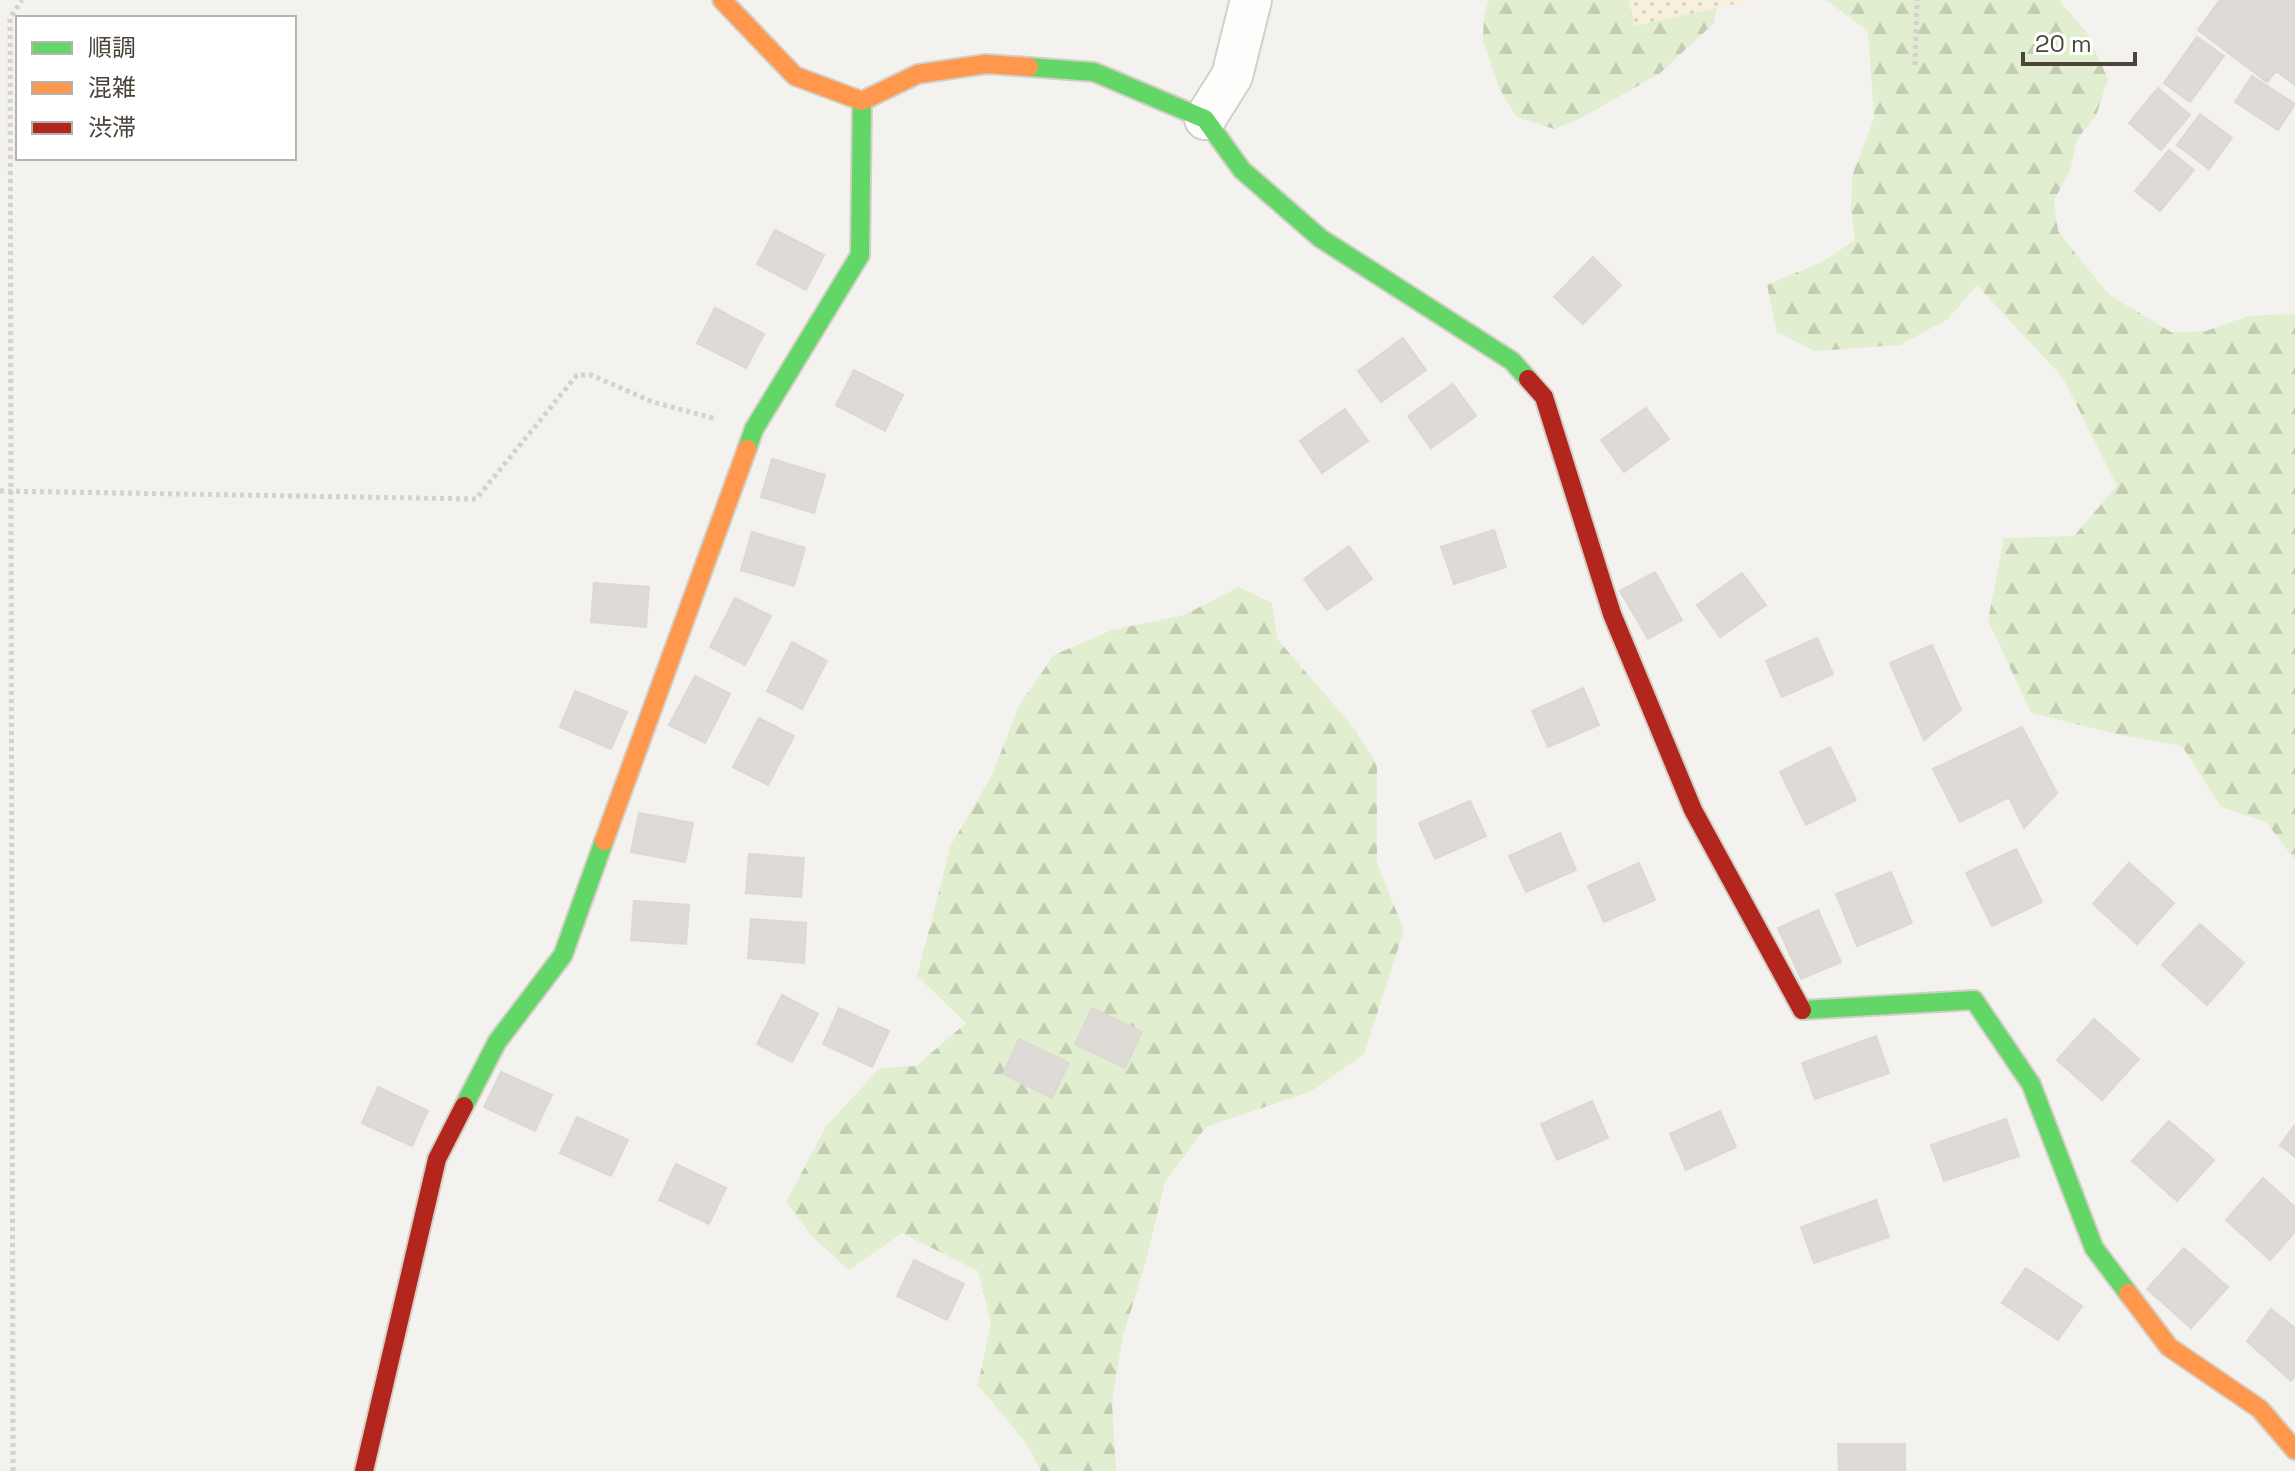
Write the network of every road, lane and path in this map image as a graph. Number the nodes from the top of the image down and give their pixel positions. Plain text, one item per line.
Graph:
1 (22, 0) edge
2 (722, 0) edge
3 (1251, 0) edge
4 (1917, 0) edge
5 (1915, 65) dead end
6 (862, 101) junction
7 (1205, 119) junction
8 (754, 429) junction
9 (0, 491) edge
10 (10, 491) junction
11 (2295, 1450) edge
12 (13, 1471) edge
13 (364, 1471) edge

1 - 10 path
2 - 6 street
3 - 7 street
4 - 5 path
6 - 7 street
6 - 8 street
7 - 11 street
8 - 10 path
8 - 13 street
9 - 10 path
10 - 12 path

